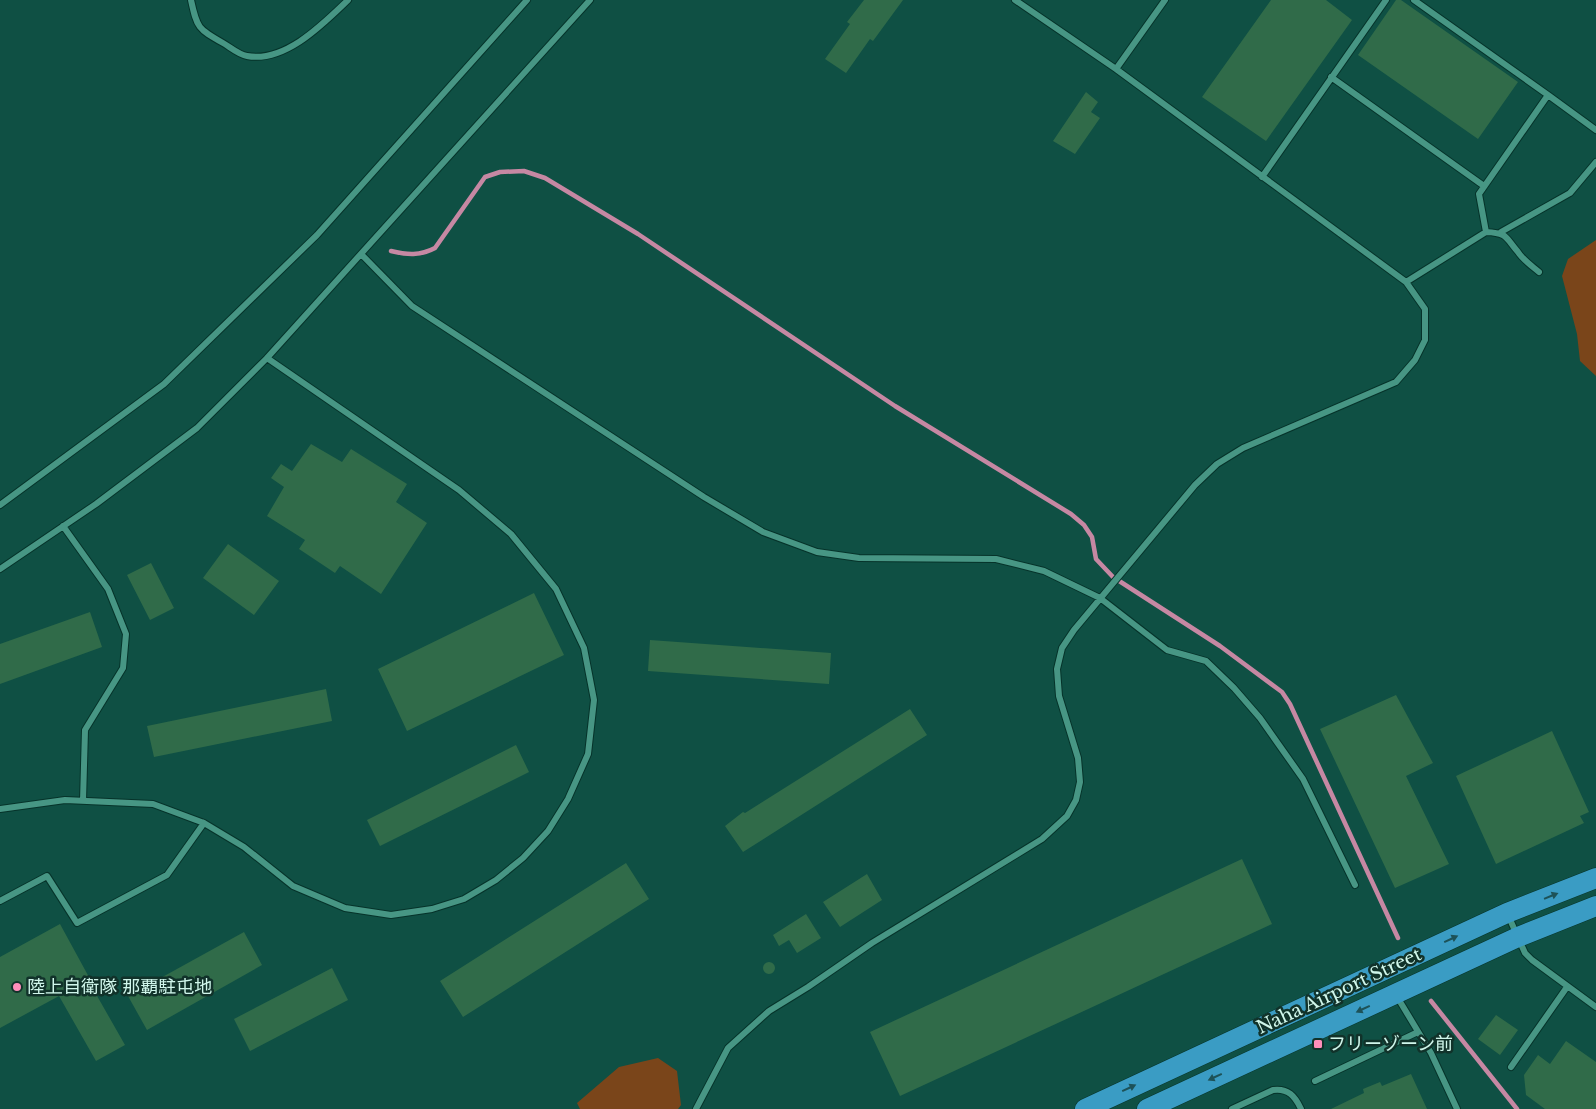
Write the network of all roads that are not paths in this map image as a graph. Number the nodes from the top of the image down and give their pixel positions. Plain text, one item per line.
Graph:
1 (191, 0) edge
2 (348, 0) edge
3 (527, 0) edge
4 (590, 0) edge
5 (1015, 0) edge
6 (1165, 0) edge
7 (1386, 0) edge
8 (1414, 0) edge
9 (1116, 69) junction
10 (1332, 77) junction
11 (1548, 95) junction
12 (1596, 130) edge
13 (1596, 162) edge
14 (1262, 177) junction
15 (1484, 186) junction
16 (1486, 232) junction
17 (1501, 232) junction
18 (361, 254) junction
19 (1539, 272) dead end
20 (1406, 282) junction
21 (267, 358) junction
22 (0, 506) edge
23 (63, 526) junction
24 (0, 569) edge
25 (1100, 598) junction
26 (83, 801) junction
27 (0, 809) edge
28 (204, 823) junction
29 (1596, 878) edge
30 (1355, 885) dead end
31 (0, 901) edge
32 (1596, 906) edge
33 (1507, 914) junction
34 (1518, 937) junction
35 (1568, 987) junction
36 (1396, 994) junction
37 (1596, 1007) edge
38 (1418, 1032) junction
39 (1511, 1067) dead end
40 (1315, 1081) dead end
41 (696, 1109) edge
42 (1085, 1109) edge
43 (1147, 1109) edge
44 (1232, 1109) edge
45 (1302, 1109) edge
46 (1457, 1109) edge

1 - 2 lane
3 - 22 lane
4 - 18 lane
5 - 9 lane
6 - 9 lane
7 - 10 lane
8 - 11 lane
9 - 14 lane
10 - 14 lane
10 - 15 lane
11 - 12 lane
11 - 15 lane
13 - 17 lane
14 - 20 lane
15 - 16 lane
16 - 17 lane
16 - 20 lane
17 - 19 lane
18 - 21 lane
18 - 25 lane
20 - 25 lane
21 - 23 lane
21 - 28 lane
23 - 24 lane
23 - 26 lane
25 - 30 lane
25 - 41 lane
26 - 27 lane
26 - 28 lane
28 - 31 lane
33 -> 29 highway, Naha Airport Street
32 - 34 highway, Naha Airport Street
33 - 34 lane
42 -> 33 highway, Naha Airport Street
34 - 35 lane
34 - 36 highway, Naha Airport Street
35 - 37 lane
35 - 39 lane
36 - 38 lane
36 -> 43 highway, Naha Airport Street
38 - 40 lane
38 - 46 lane
44 - 45 lane

